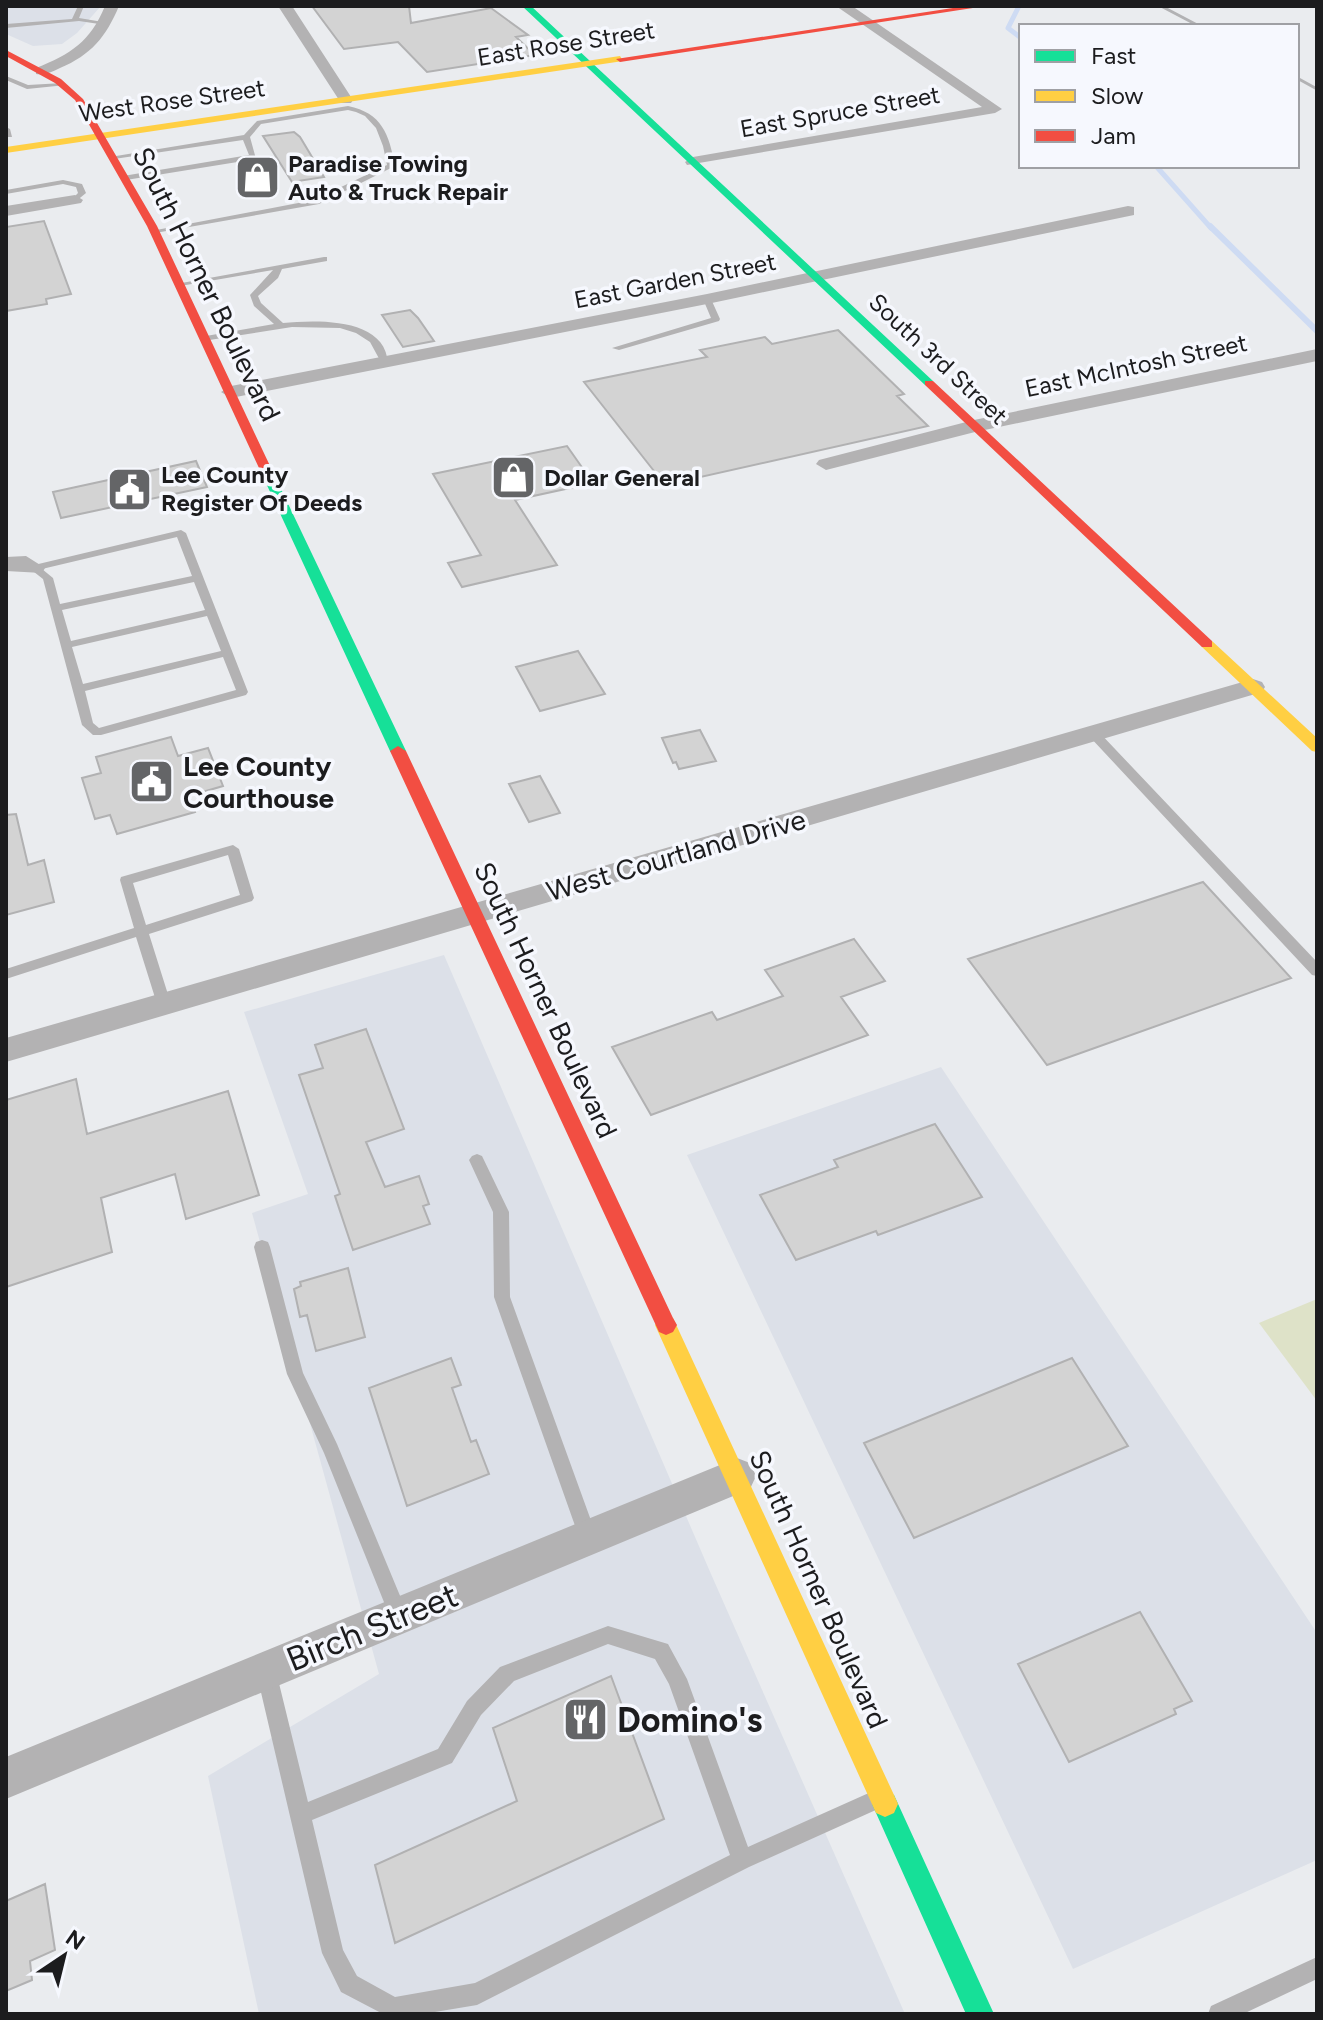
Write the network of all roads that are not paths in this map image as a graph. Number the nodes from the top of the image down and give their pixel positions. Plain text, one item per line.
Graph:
1 (81, 6) edge
2 (112, 6) edge
3 (285, 6) edge
4 (526, 6) edge
5 (843, 6) edge
6 (982, 6) edge
7 (77, 20) junction
8 (106, 23) junction
9 (868, 23) junction
10 (8, 27) edge
11 (6, 53) edge
12 (588, 65) junction
13 (41, 71) junction
14 (6, 78) edge
15 (63, 85) junction
16 (347, 104) junction
17 (6, 129) edge
18 (6, 135) edge
19 (102, 136) junction
20 (246, 137) junction
21 (6, 150) edge
22 (114, 157) junction
23 (693, 162) junction
24 (126, 178) junction
25 (6, 192) edge
26 (75, 200) joint
27 (6, 211) edge
28 (1128, 211) dead end
29 (155, 231) junction
30 (324, 259) dead end
31 (279, 267) junction
32 (816, 277) junction
33 (180, 284) junction
34 (707, 299) junction
35 (280, 325) junction
36 (206, 339) junction
37 (616, 348) dead end
38 (1317, 355) edge
39 (385, 362) junction
40 (231, 392) junction
41 (974, 426) junction
42 (826, 464) dead end
43 (6, 564) edge
44 (34, 568) junction
45 (197, 578) junction
46 (56, 608) junction
47 (211, 612) junction
48 (66, 645) junction
49 (226, 653) junction
50 (1253, 687) junction
51 (78, 689) junction
52 (1093, 733) junction
53 (1317, 747) edge
54 (475, 914) junction
55 (141, 931) junction
56 (1317, 971) edge
57 (6, 974) edge
58 (164, 1004) junction
59 (6, 1050) edge
60 (477, 1160) dead end
61 (262, 1247) dead end
62 (737, 1476) junction
63 (588, 1537) junction
64 (399, 1615) junction
65 (265, 1671) junction
66 (6, 1778) edge
67 (882, 1797) junction
68 (301, 1815) junction
69 (742, 1860) junction
70 (1317, 1968) edge
71 (980, 2014) edge
72 (1219, 2014) edge

1 - 7 lane
2 - 8 street
3 - 16 street
4 - 12 street, South 3rd Street
5 - 9 street
6 - 9 street, East Rose Street
7 - 8 lane
7 - 10 lane
8 - 13 street
9 - 12 street, East Rose Street
9 - 23 street, East Spruce Street
11 - 13 street, South Horner Boulevard
12 - 16 street, East Rose Street
12 - 23 street, South 3rd Street
13 - 15 street, South Horner Boulevard
14 - 15 lane
15 - 19 street, South Horner Boulevard
16 - 19 street, West Rose Street
16 - 20 lane
16 - 29 lane
17 - 18 lane
19 - 21 street, West Rose Street
19 - 22 street, South Horner Boulevard
20 - 22 lane
20 - 24 lane
22 - 24 street, South Horner Boulevard
23 - 32 street, South 3rd Street
24 - 29 street, South Horner Boulevard
25 - 26 lane
26 - 27 street
28 - 32 street, East Garden Street
29 - 33 street, South Horner Boulevard
30 - 31 lane
31 - 33 lane
31 - 35 lane
32 - 34 street, East Garden Street
32 - 41 street, South 3rd Street
33 - 36 street, South Horner Boulevard
34 - 37 lane
34 - 39 street, East Garden Street
35 - 36 lane
35 - 39 lane
36 - 40 street, South Horner Boulevard
38 - 41 street, East McIntosh Street
39 - 40 street, East Garden Street
40 - 54 street, South Horner Boulevard
41 - 42 street, East McIntosh Street
41 - 50 street, South 3rd Street
43 - 44 street
44 - 45 lane
44 - 46 lane
45 - 46 lane
45 - 47 lane
46 - 48 lane
47 - 48 lane
47 - 49 lane
48 - 51 lane
49 - 51 lane
49 - 51 lane
50 - 52 street, West Courtland Drive
50 - 53 street, South 3rd Street
52 - 54 street, West Courtland Drive
52 - 56 lane
54 - 58 street, West Courtland Drive
54 - 62 street, South Horner Boulevard
55 - 55 lane
55 - 57 lane
55 - 58 lane
58 - 59 street, West Courtland Drive
60 - 63 lane
61 - 64 lane
62 - 63 street, Birch Street
62 - 67 street, South Horner Boulevard
63 - 64 street, Birch Street
64 - 65 street, Birch Street
65 - 66 street, Birch Street
65 - 68 lane
67 - 69 lane
67 - 71 street, South Horner Boulevard
68 - 69 lane
68 - 69 lane
70 - 72 lane

